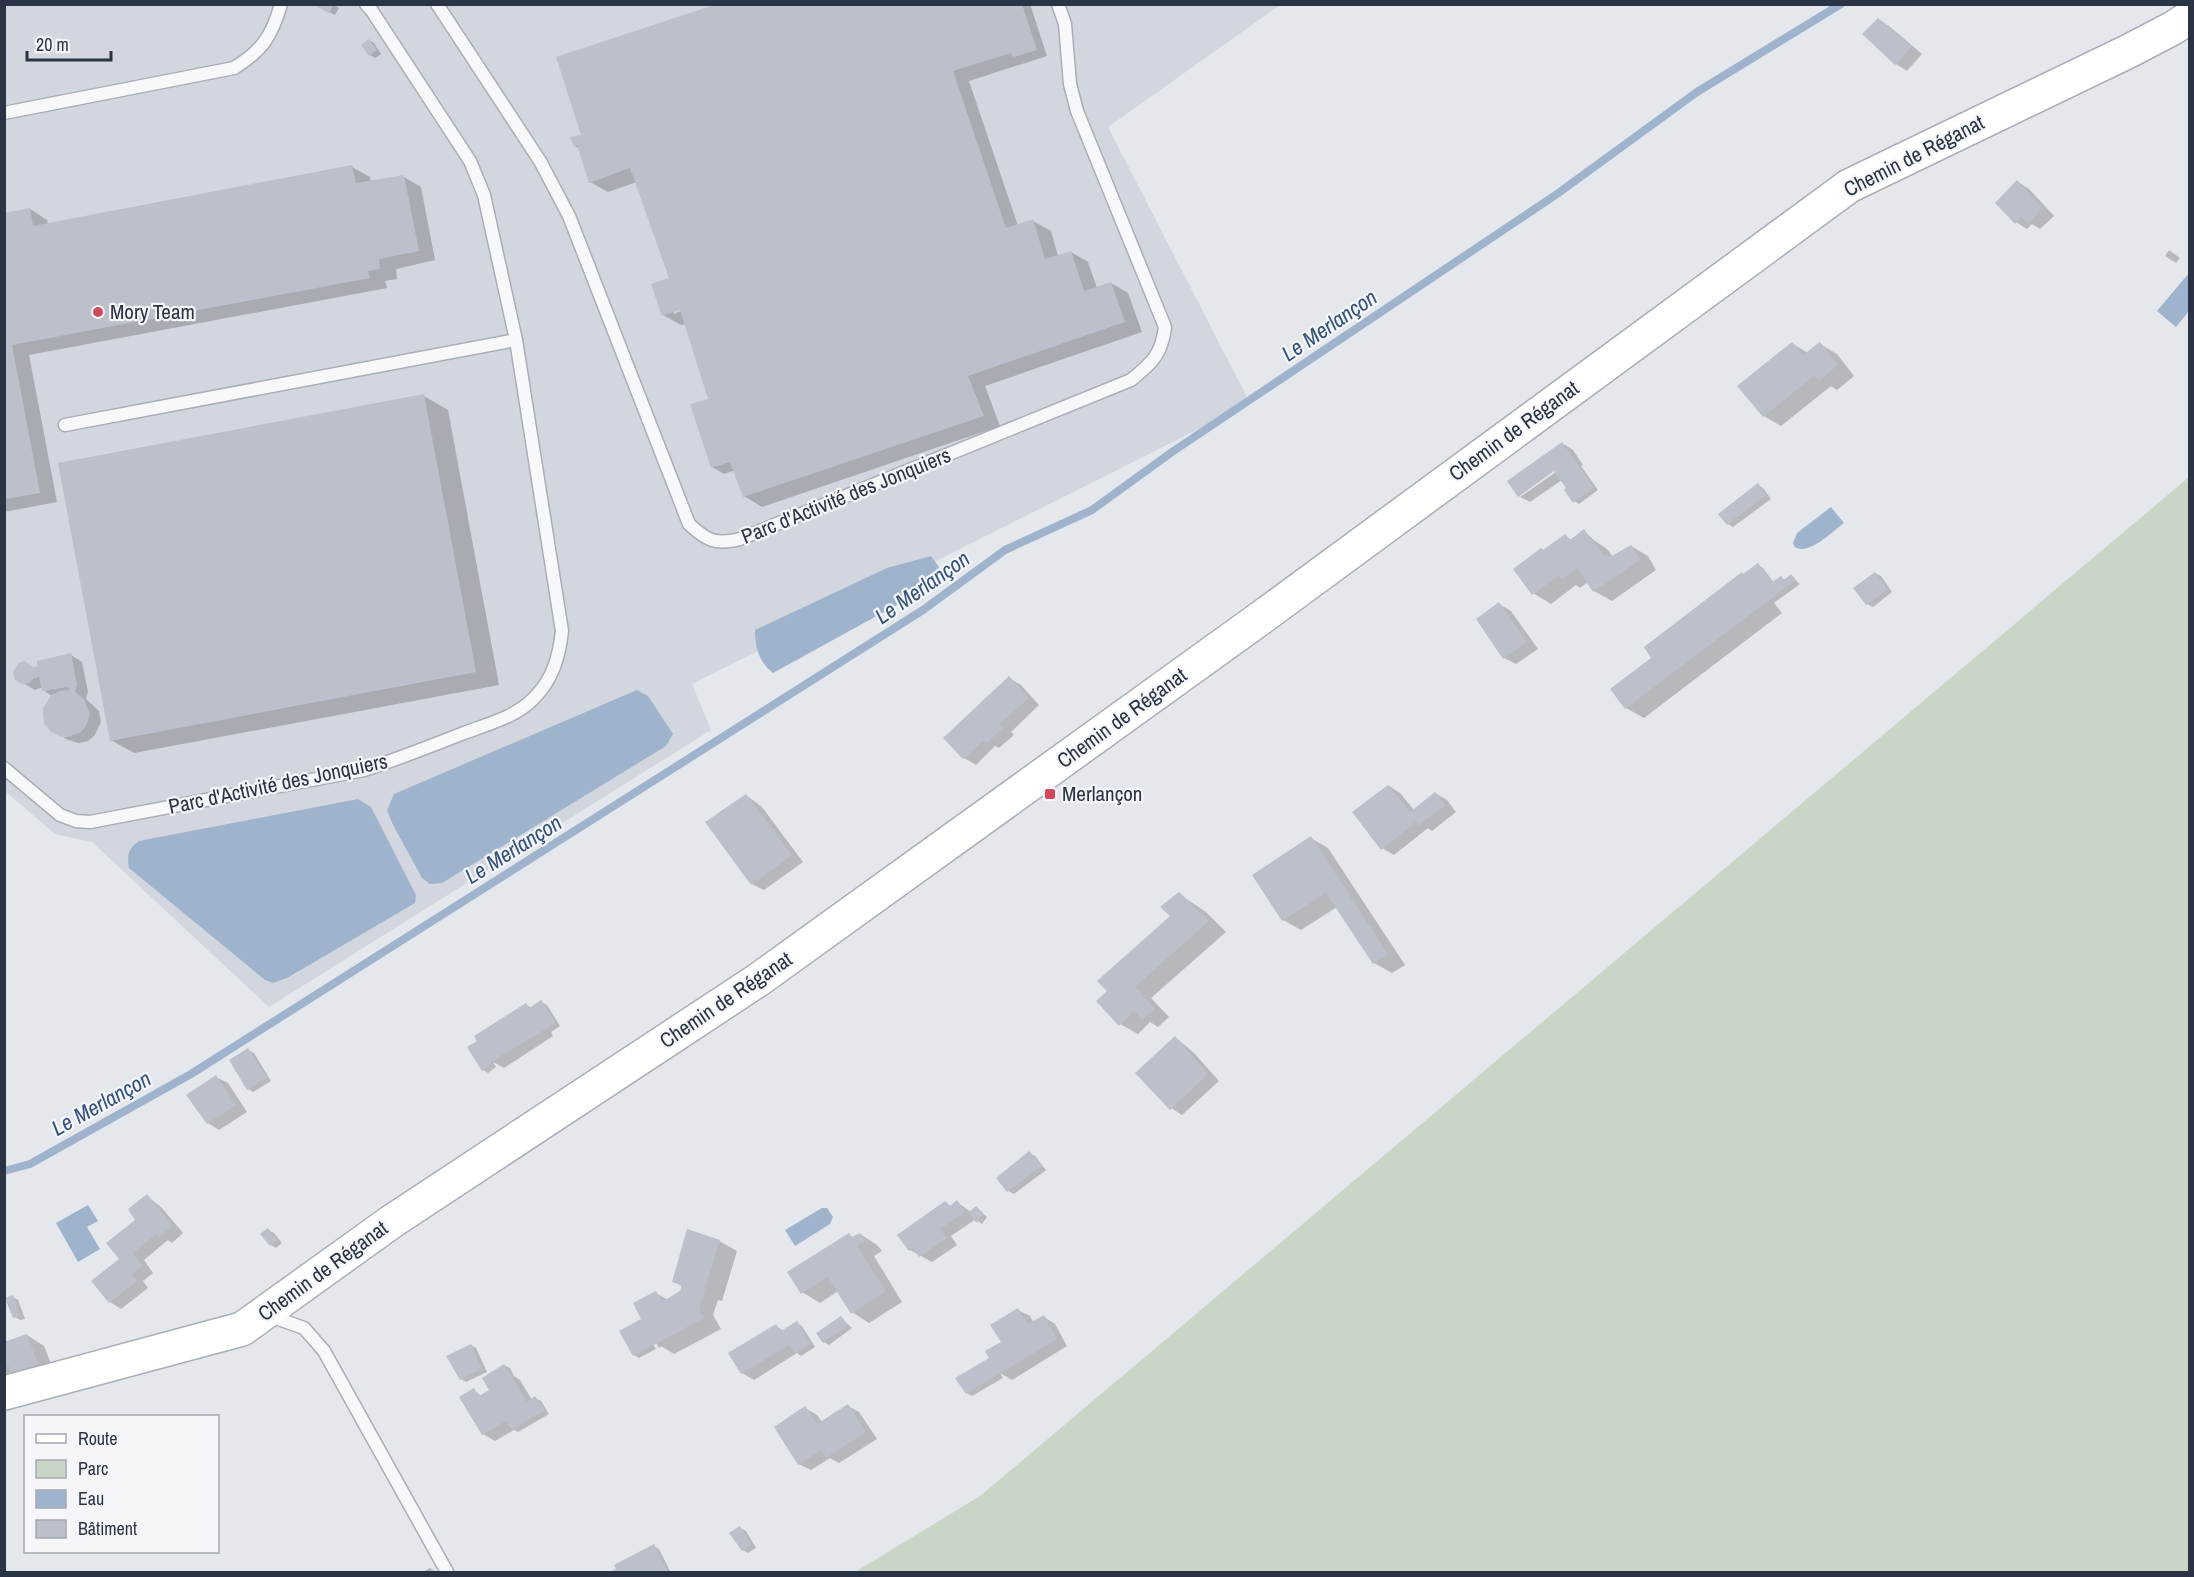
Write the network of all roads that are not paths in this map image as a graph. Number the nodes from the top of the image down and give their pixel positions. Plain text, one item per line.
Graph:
1 (281, 4) edge
2 (366, 4) edge
3 (437, 4) edge
4 (1058, 4) edge
5 (2190, 17) edge
6 (4, 113) edge
7 (516, 340) junction
8 (65, 425) dead end
9 (4, 768) edge
10 (263, 1313) junction
11 (4, 1393) edge
12 (447, 1572) edge

1 - 6 lane
2 - 7 lane, Parc d'Activité des Jonquiers
3 - 4 lane, Parc d'Activité des Jonquiers
5 - 10 street, Chemin de Réganat
7 - 8 lane
7 - 9 lane, Parc d'Activité des Jonquiers
10 - 11 street, Chemin de Réganat
10 - 12 lane

